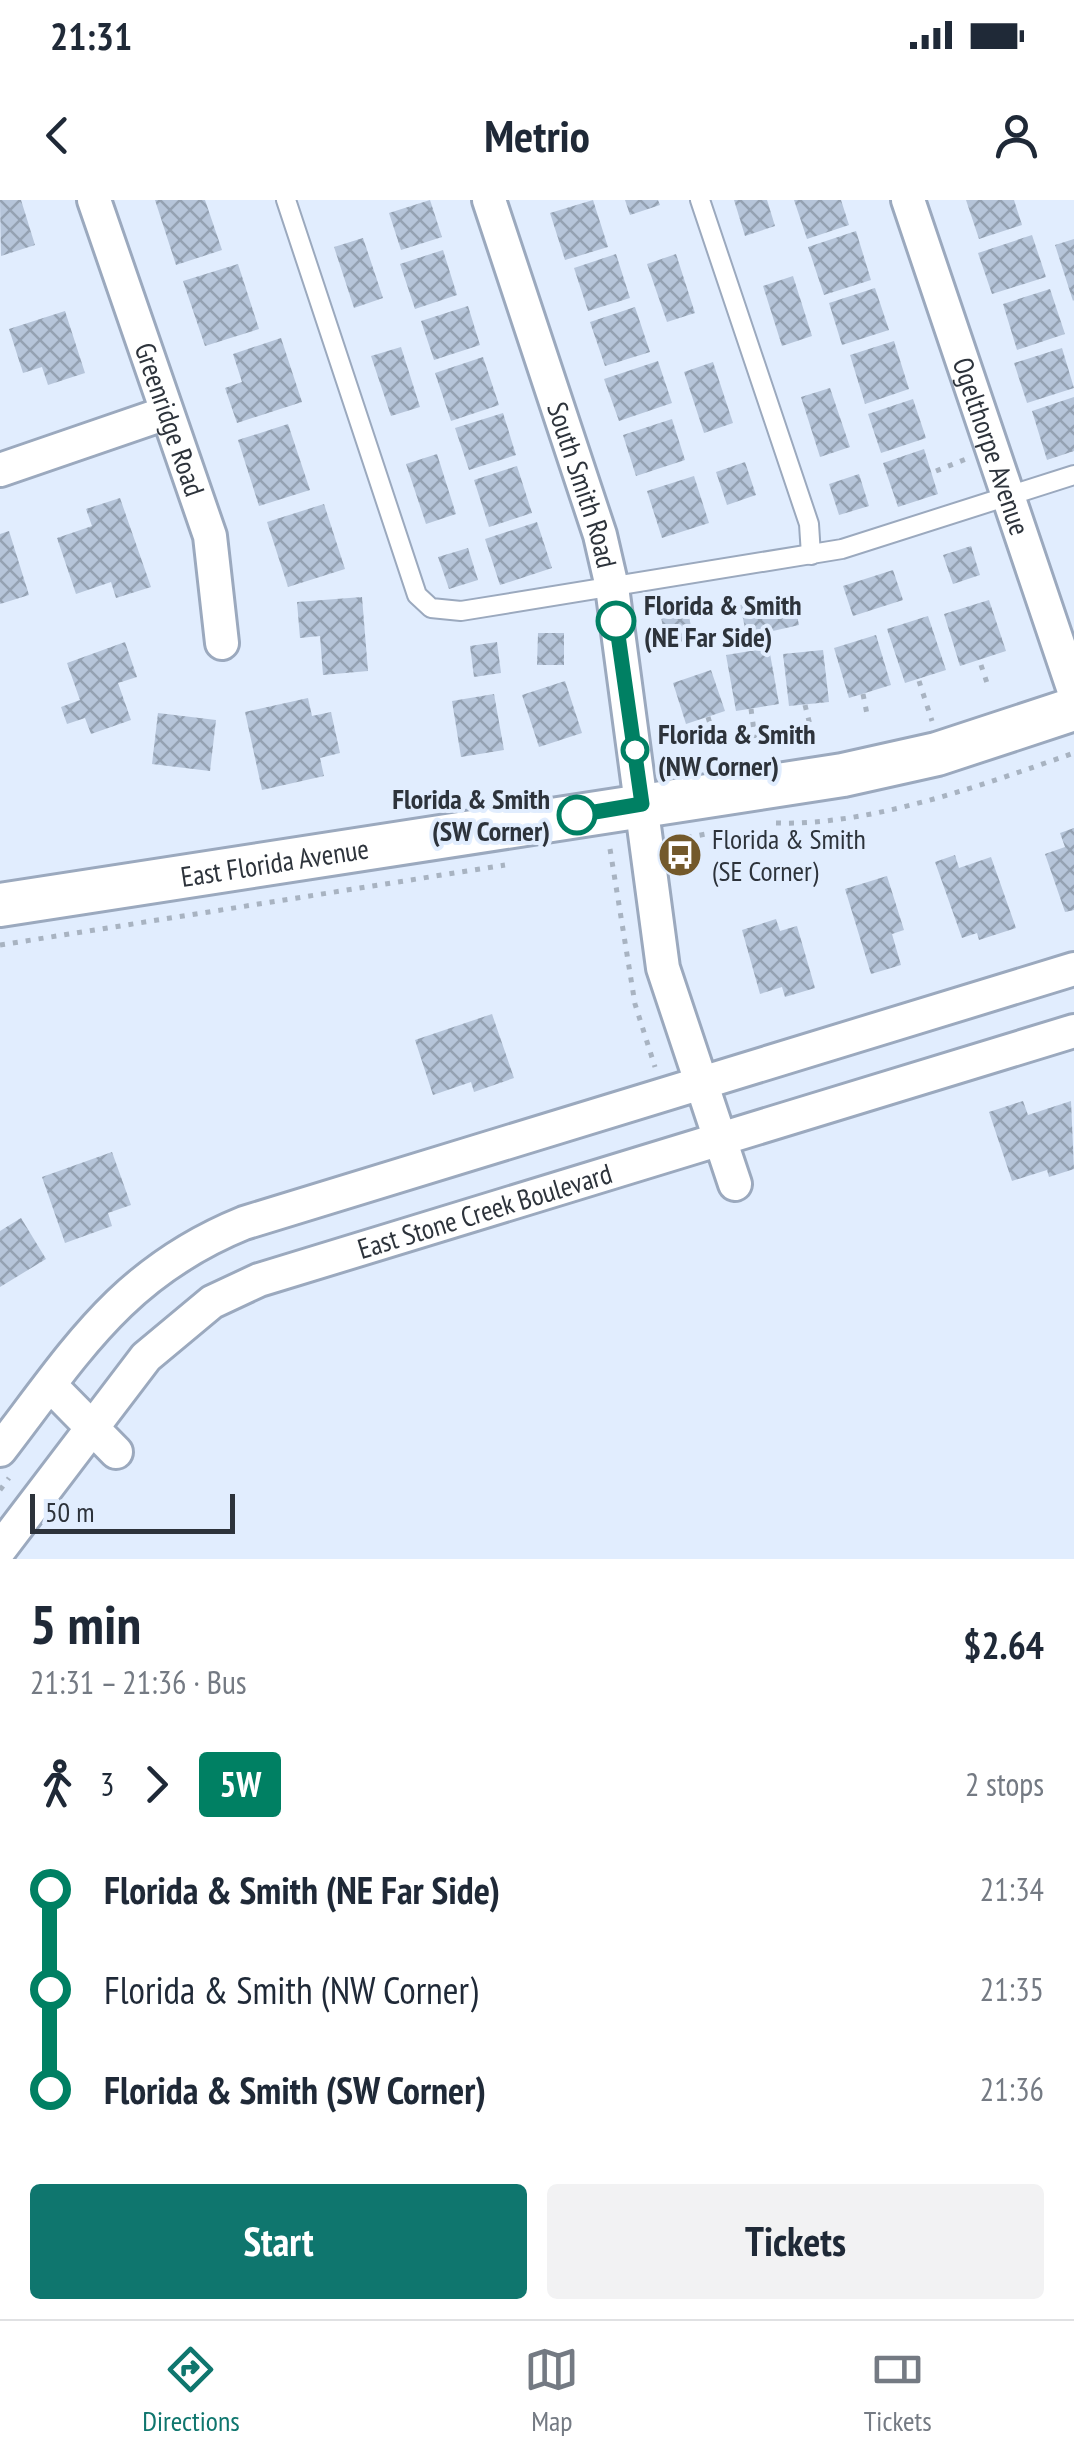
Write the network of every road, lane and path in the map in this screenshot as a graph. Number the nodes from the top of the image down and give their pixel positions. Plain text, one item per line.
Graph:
1 (94, 200) edge
2 (286, 200) edge
3 (489, 200) edge
4 (700, 200) edge
5 (908, 200) edge
6 (166, 413) junction
7 (0, 470) edge
8 (1074, 475) edge
9 (1009, 497) junction
10 (811, 555) junction
11 (612, 587) junction
12 (222, 643) dead end
13 (982, 665) dead end
14 (988, 686) dead end
15 (1074, 691) edge
16 (864, 694) dead end
17 (805, 705) dead end
18 (751, 709) dead end
19 (1074, 709) edge
20 (708, 718) dead end
21 (868, 719) dead end
22 (811, 729) dead end
23 (756, 738) dead end
24 (716, 745) dead end
25 (642, 804) junction
26 (511, 864) dead end
27 (0, 905) edge
28 (0, 945) edge
29 (1074, 969) edge
30 (1074, 1032) edge
31 (702, 1084) junction
32 (720, 1138) junction
33 (735, 1184) dead end
34 (50, 1385) junction
35 (91, 1426) junction
36 (0, 1450) edge
37 (116, 1452) dead end
38 (0, 1550) edge

1 - 6 street, Greenridge Road
2 - 11 lane
3 - 11 street, South Smith Road
4 - 10 lane
5 - 9 street, Ogelthorpe Avenue
6 - 7 street
6 - 12 street, Greenridge Road
8 - 9 lane
9 - 10 lane
9 - 15 street, Ogelthorpe Avenue
10 - 11 lane
11 - 25 street, South Smith Road
13 - 14 path
16 - 21 path
17 - 22 path
18 - 23 path
19 - 25 street, East Florida Avenue
20 - 24 path
25 - 27 street, East Florida Avenue
25 - 31 street, South Smith Road
26 - 28 path
29 - 31 street, East Stone Creek Boulevard
30 - 32 street, East Stone Creek Boulevard
31 - 32 street, South Smith Road
31 - 34 street, East Stone Creek Boulevard
32 - 33 street, South Smith Road
32 - 35 street, East Stone Creek Boulevard
34 - 35 street
34 - 36 street, East Stone Creek Boulevard
35 - 37 street
35 - 38 street, East Stone Creek Boulevard

